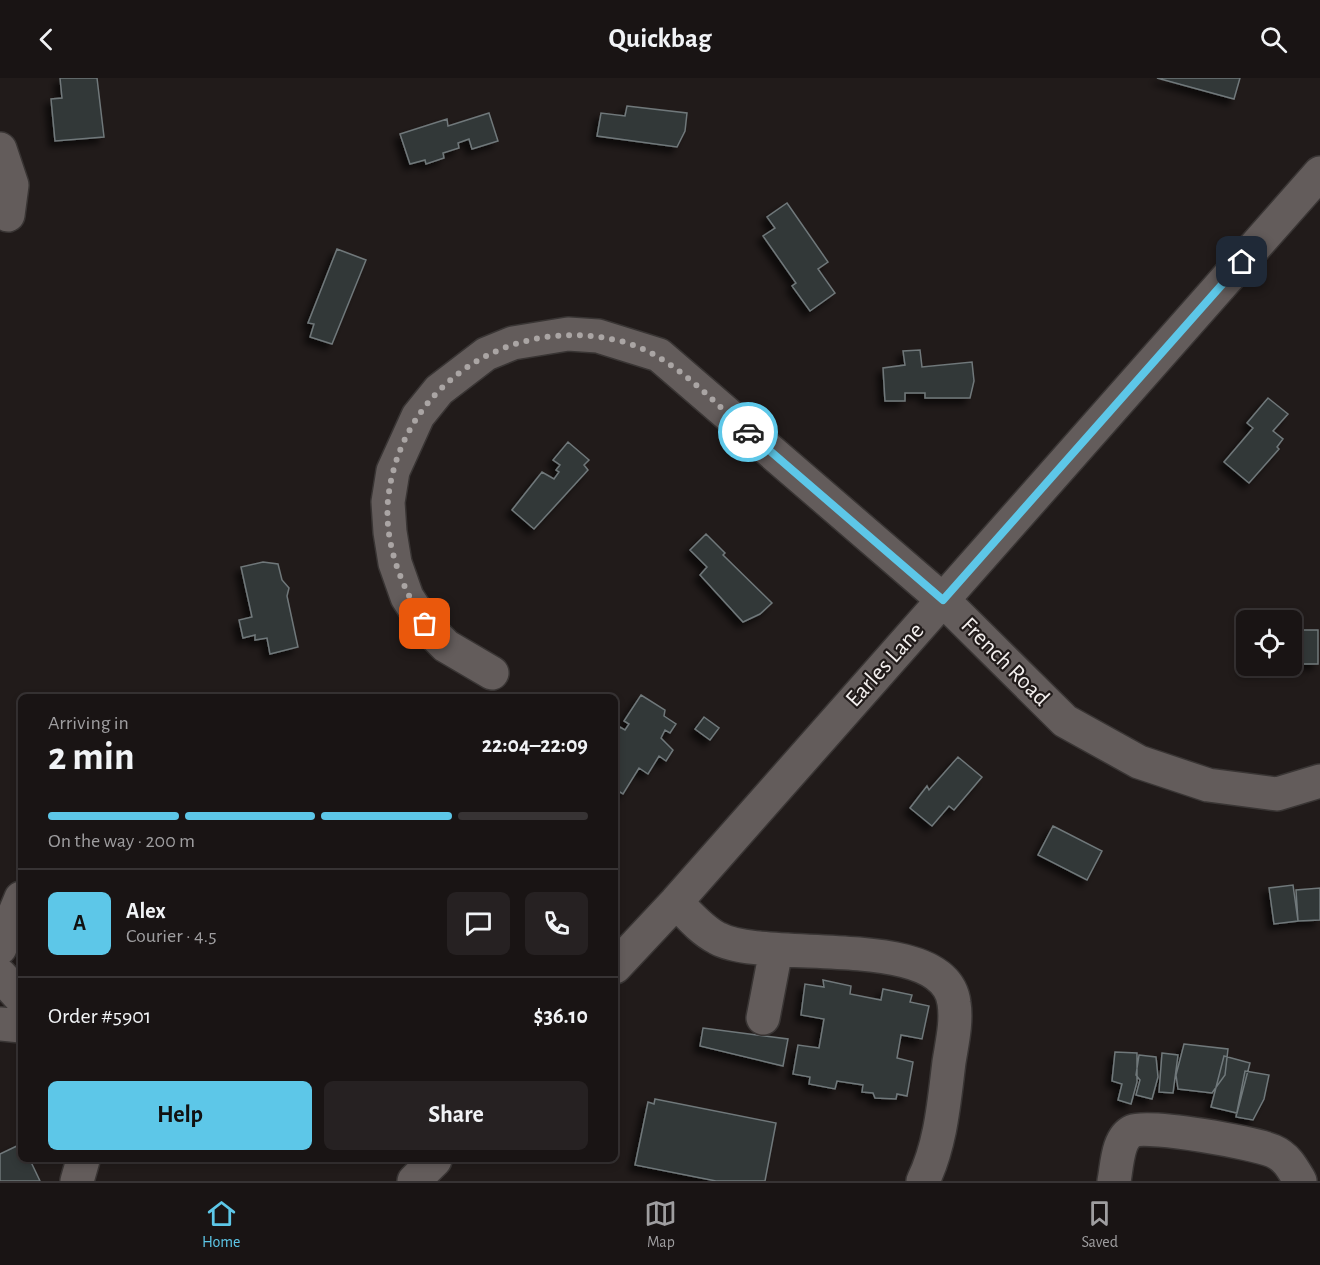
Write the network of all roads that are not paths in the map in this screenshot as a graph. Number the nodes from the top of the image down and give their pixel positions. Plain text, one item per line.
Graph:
1 (0, 148) edge
2 (1320, 173) edge
3 (8, 214) dead end
4 (943, 600) junction
5 (492, 673) dead end
6 (1320, 781) edge
7 (676, 902) junction
8 (18, 905) edge
9 (0, 948) edge
10 (776, 950) junction
11 (618, 964) edge
12 (0, 975) edge
13 (18, 995) edge
14 (763, 1018) dead end
15 (0, 1024) edge
16 (18, 1026) edge
17 (82, 1162) edge
18 (433, 1162) edge
19 (77, 1181) edge
20 (414, 1181) edge
21 (923, 1181) edge
22 (1114, 1181) edge
23 (1300, 1181) edge

1 - 3 street
2 - 4 street, Earles Lane
4 - 5 street, French Road
4 - 6 street, French Road
4 - 7 street, Earles Lane
7 - 10 street
7 - 11 street, Earles Lane
8 - 9 street
10 - 14 street
10 - 21 street
12 - 13 street
15 - 16 street
17 - 19 street
18 - 20 street
22 - 23 street

